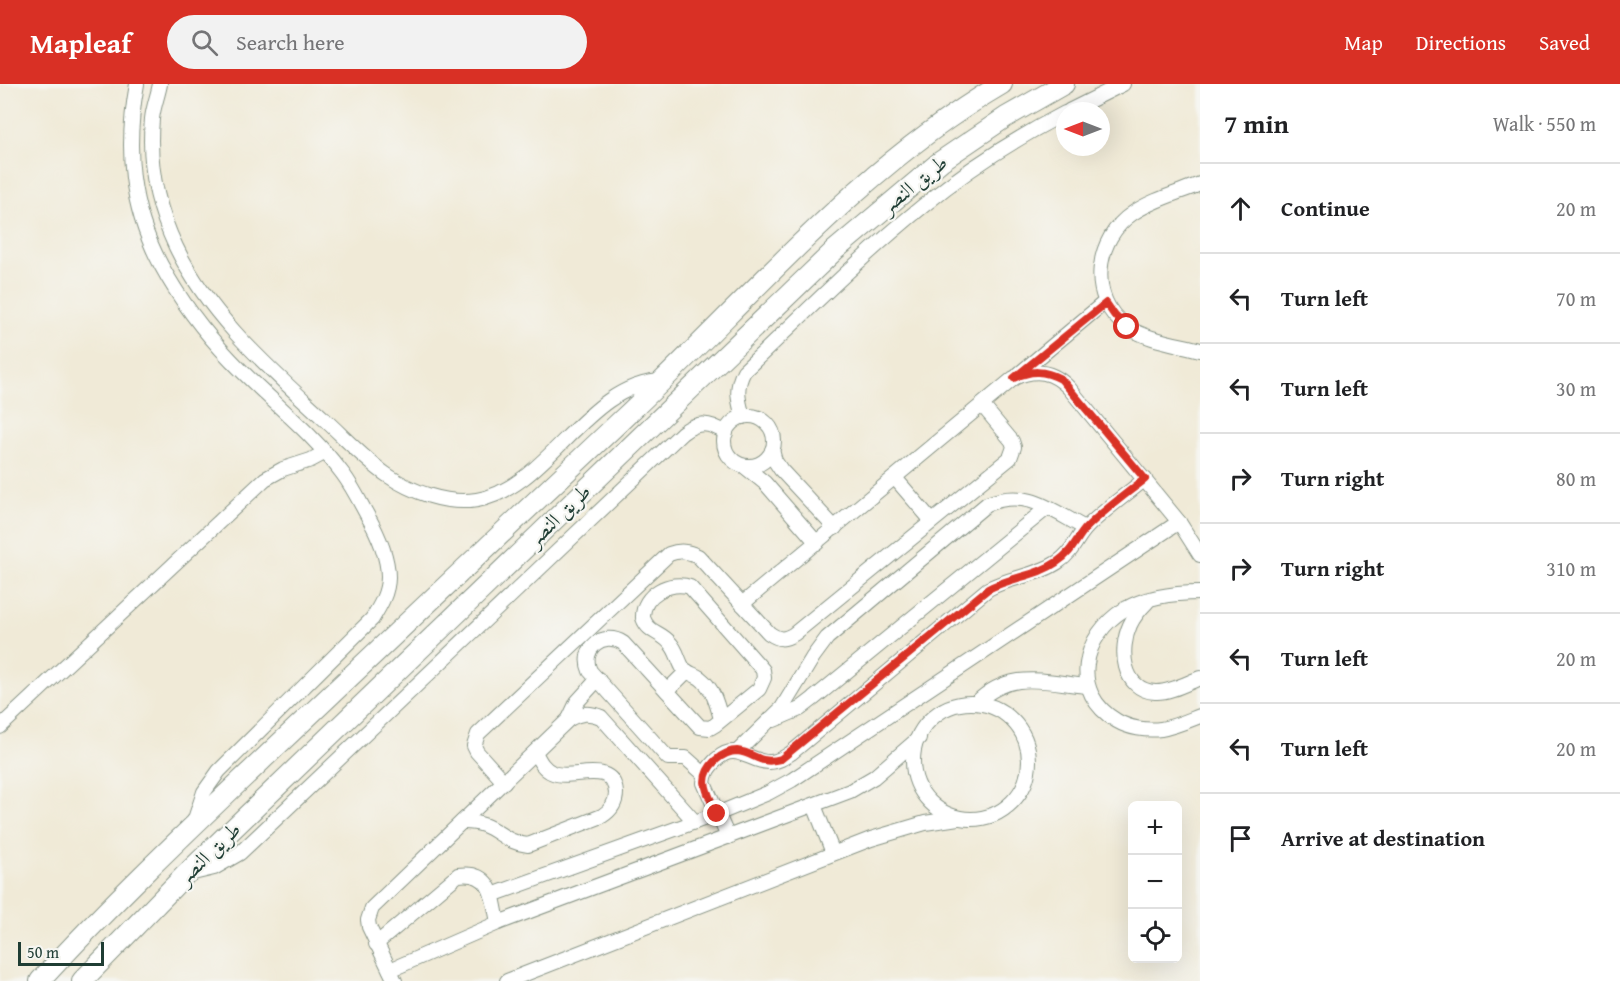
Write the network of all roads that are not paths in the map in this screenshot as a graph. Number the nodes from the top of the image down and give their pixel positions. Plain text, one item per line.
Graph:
1 (137, 84) edge
2 (160, 84) edge
3 (1002, 84) edge
4 (1064, 84) edge
5 (1123, 84) edge
6 (1087, 102) edge
7 (1056, 118) edge
8 (1200, 184) edge
9 (1106, 303) junction
10 (1200, 350) edge
11 (1014, 378) junction
12 (663, 381) junction
13 (982, 405) junction
14 (320, 415) junction
15 (743, 417) junction
16 (303, 431) junction
17 (726, 433) junction
18 (772, 450) junction
19 (324, 453) junction
20 (744, 466) junction
21 (895, 478) junction
22 (1145, 479) junction
23 (1047, 508) junction
24 (932, 521) junction
25 (1179, 522) junction
26 (835, 528) junction
27 (1085, 528) junction
28 (817, 543) junction
29 (1200, 555) edge
30 (1200, 593) edge
31 (1151, 598) junction
32 (742, 604) junction
33 (854, 666) junction
34 (687, 671) junction
35 (1200, 678) edge
36 (598, 679) junction
37 (872, 685) junction
38 (1088, 686) junction
39 (667, 691) junction
40 (976, 703) junction
41 (1200, 716) edge
42 (569, 719) junction
43 (721, 719) junction
44 (771, 721) junction
45 (0, 727) edge
46 (919, 738) junction
47 (738, 751) junction
48 (535, 752) junction
49 (705, 775) junction
50 (504, 782) junction
51 (814, 805) junction
52 (717, 814) junction
53 (958, 818) junction
54 (462, 822) junction
55 (695, 822) junction
56 (193, 826) junction
57 (728, 837) junction
58 (833, 853) junction
59 (593, 859) junction
60 (554, 873) junction
61 (185, 875) junction
62 (603, 884) junction
63 (492, 895) junction
64 (564, 898) junction
65 (498, 923) junction
66 (376, 945) junction
67 (393, 976) edge
68 (40, 981) edge
69 (82, 981) edge
70 (507, 981) edge

1 - 16 street
2 - 14 street
3 - 12 highway, طريق النصر
4 - 61 highway, طريق النصر
5 - 6 street
7 - 15 street
8 - 9 street
9 - 10 street
9 - 11 street
11 - 13 street
11 - 22 street
12 - 14 street
12 - 56 highway, طريق النصر
13 - 21 street
13 - 24 street
14 - 16 street
15 - 17 street
15 - 18 street
16 - 19 street
17 - 20 street
17 - 61 street
18 - 20 street
18 - 26 street
19 - 45 street
19 - 56 street
20 - 28 street
21 - 24 street
21 - 26 street
22 - 25 street
22 - 27 street
23 - 27 street
23 - 33 street
23 - 44 street
24 - 32 street
25 - 29 street
25 - 52 street
26 - 28 street
27 - 37 street
28 - 32 street
30 - 31 street
31 - 35 street
31 - 38 street
32 - 50 street
33 - 37 street
33 - 44 street
34 - 39 street
34 - 43 street
34 - 43 street
36 - 39 street
36 - 42 street
36 - 49 street
37 - 47 street
38 - 40 street
38 - 41 street
39 - 43 street
40 - 46 street
40 - 53 street
42 - 48 street
42 - 55 street
44 - 47 street
46 - 51 street
46 - 53 street
47 - 49 street
48 - 50 street
48 - 54 street
49 - 52 street
50 - 54 street
51 - 57 street
51 - 58 street
52 - 55 street
52 - 57 street
53 - 58 street
54 - 66 street
55 - 59 street
56 - 68 highway, طريق النصر
57 - 62 street
58 - 70 street
59 - 60 street
59 - 62 street
60 - 63 street
60 - 64 street
61 - 69 highway, طريق النصر
62 - 64 street
63 - 65 street
63 - 66 street
64 - 65 street
65 - 67 street
66 - 67 street

